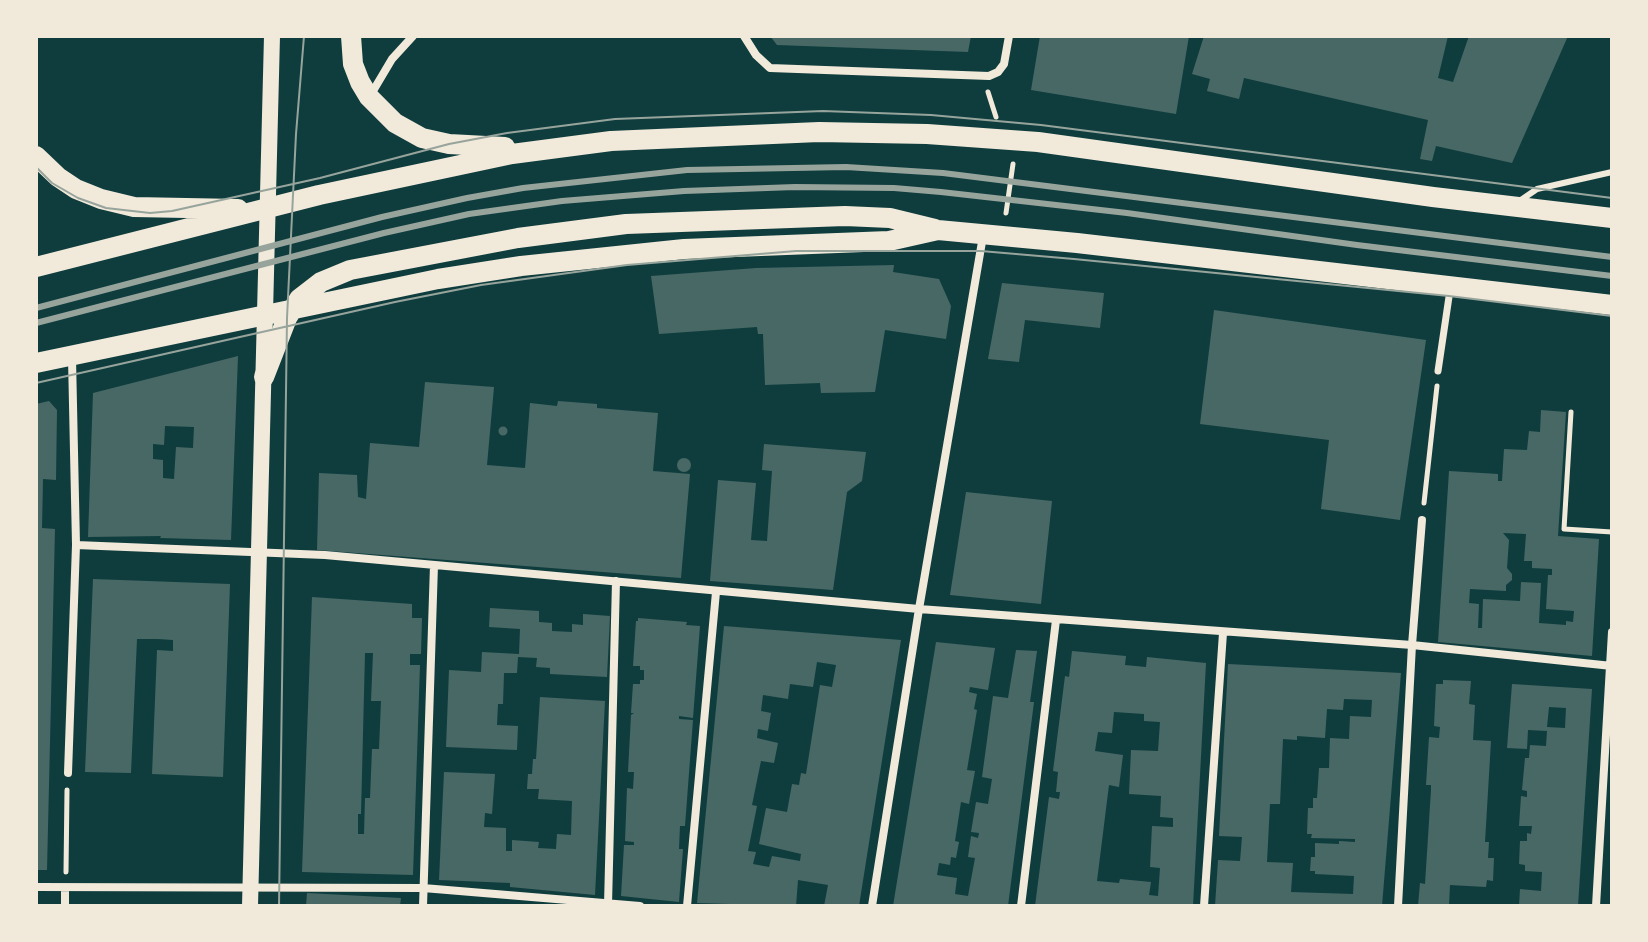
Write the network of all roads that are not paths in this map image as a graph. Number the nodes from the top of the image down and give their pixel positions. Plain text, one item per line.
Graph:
1 (272, 36) edge
2 (351, 36) edge
3 (413, 36) edge
4 (744, 36) edge
5 (1009, 36) edge
6 (369, 97) junction
7 (553, 148) junction
8 (36, 156) edge
9 (1612, 172) edge
10 (1511, 206) junction
11 (261, 210) junction
12 (1612, 218) edge
13 (938, 230) junction
14 (983, 235) junction
15 (36, 267) edge
16 (1450, 286) junction
17 (1612, 305) edge
18 (72, 353) junction
19 (36, 363) edge
20 (1438, 371) road end
21 (264, 377) junction
22 (1422, 520) road end
23 (76, 545) junction
24 (434, 565) junction
25 (616, 581) junction
26 (716, 592) junction
27 (919, 609) junction
28 (1056, 620) junction
29 (1612, 632) edge
30 (1223, 633) junction
31 (1412, 645) junction
32 (1610, 666) edge
33 (68, 773) road end
34 (36, 887) edge
35 (423, 888) junction
36 (65, 889) junction
37 (250, 898) edge
38 (608, 904) edge
39 (65, 906) edge
40 (423, 906) edge
41 (640, 906) edge
42 (687, 906) edge
43 (872, 906) edge
44 (1021, 906) edge
45 (1204, 906) edge
46 (1398, 906) edge
47 (1596, 906) edge

1 - 21 main road
2 - 6 main road
3 - 6 street
4 - 5 street
6 - 7 main road
7 - 10 main road
7 - 11 main road
8 - 11 main road
9 - 10 lane
10 - 12 main road
11 - 15 main road
13 - 14 main road
13 - 18 main road
13 - 21 main road
14 - 16 main road
14 - 27 street
16 - 17 main road
16 - 20 street
18 - 19 main road
18 - 23 street
21 - 37 main road
22 - 31 street
23 - 24 street
23 - 33 street
24 - 25 street
24 - 35 street
25 - 26 street
25 - 38 street
26 - 27 street
26 - 42 street
27 - 28 street
27 - 43 street
28 - 30 street
28 - 44 street
29 - 32 street
30 - 31 street
30 - 45 street
31 - 32 street
31 - 46 street
32 - 47 street
34 - 36 street
35 - 37 street
35 - 38 street
35 - 40 street
36 - 37 street
36 - 39 street
38 - 41 street

